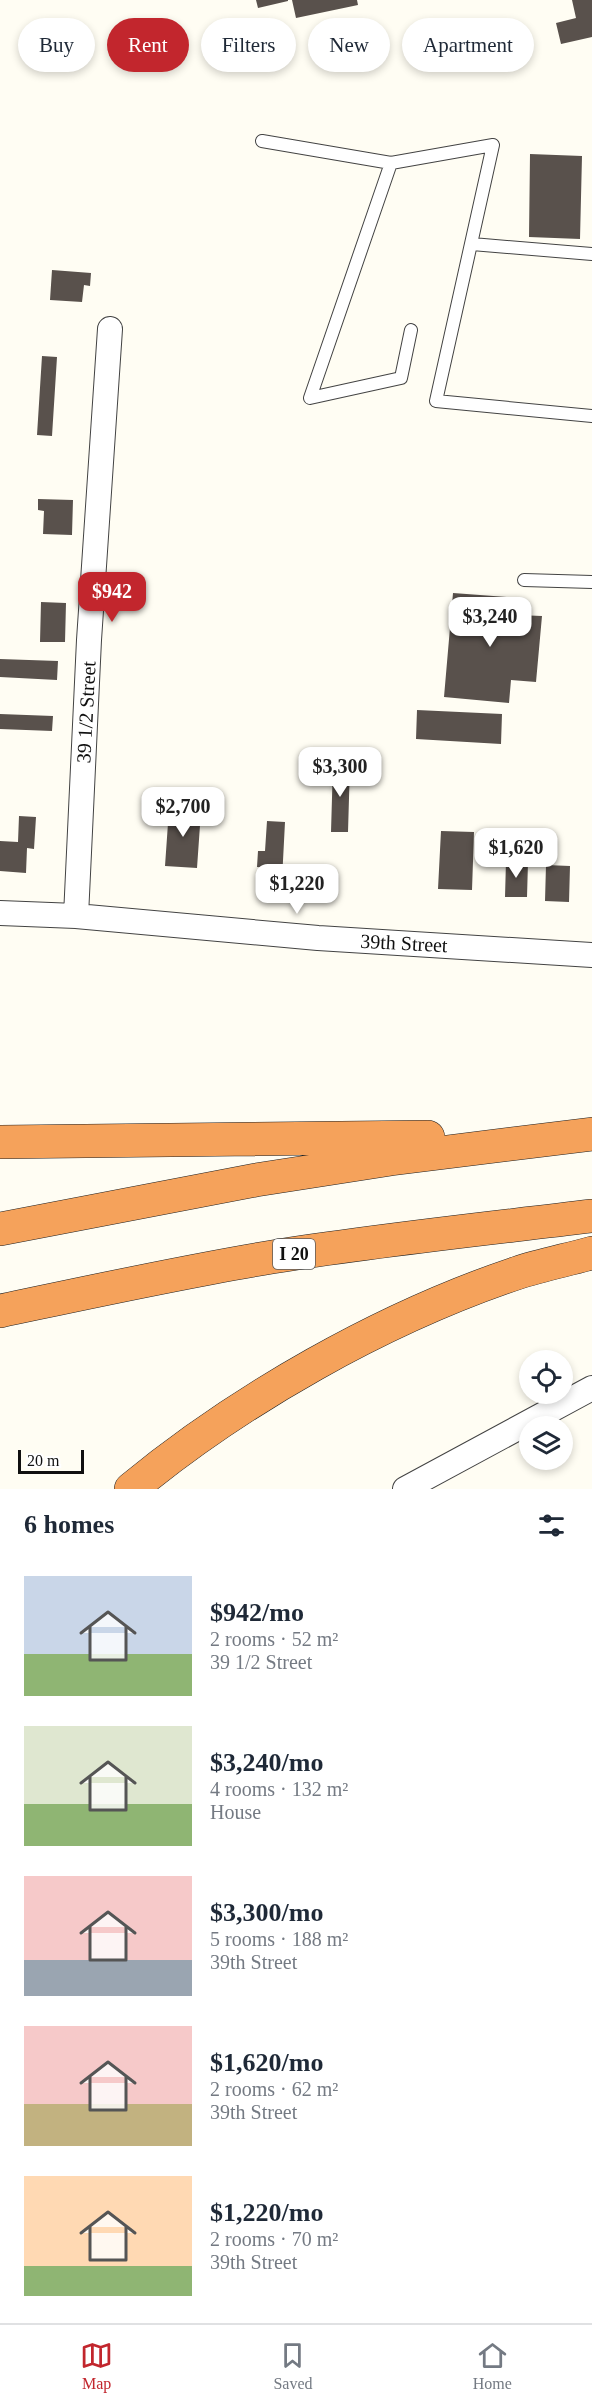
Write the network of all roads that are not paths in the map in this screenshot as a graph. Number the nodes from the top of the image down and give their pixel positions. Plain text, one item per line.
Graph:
1 (262, 141) dead end
2 (392, 163) junction
3 (472, 244) junction
4 (592, 254) edge
5 (110, 329) dead end
6 (411, 330) dead end
7 (592, 416) edge
8 (524, 580) dead end
9 (592, 582) edge
10 (0, 913) edge
11 (76, 916) junction
12 (592, 955) edge
13 (578, 1135) edge
14 (0, 1142) edge
15 (592, 1216) edge
16 (0, 1229) edge
17 (592, 1253) edge
18 (0, 1311) edge
19 (592, 1388) edge
20 (131, 1489) edge
21 (405, 1489) edge

1 - 2 lane
2 - 3 lane
2 - 6 lane
3 - 4 lane
3 - 7 lane
5 - 11 street, 39 1/2 Street
8 - 9 lane
10 - 11 street, 39th Street
11 - 12 street, 39th Street
13 - 14 highway
13 - 16 highway
15 - 18 highway, I 20
17 - 20 highway
19 - 21 street

